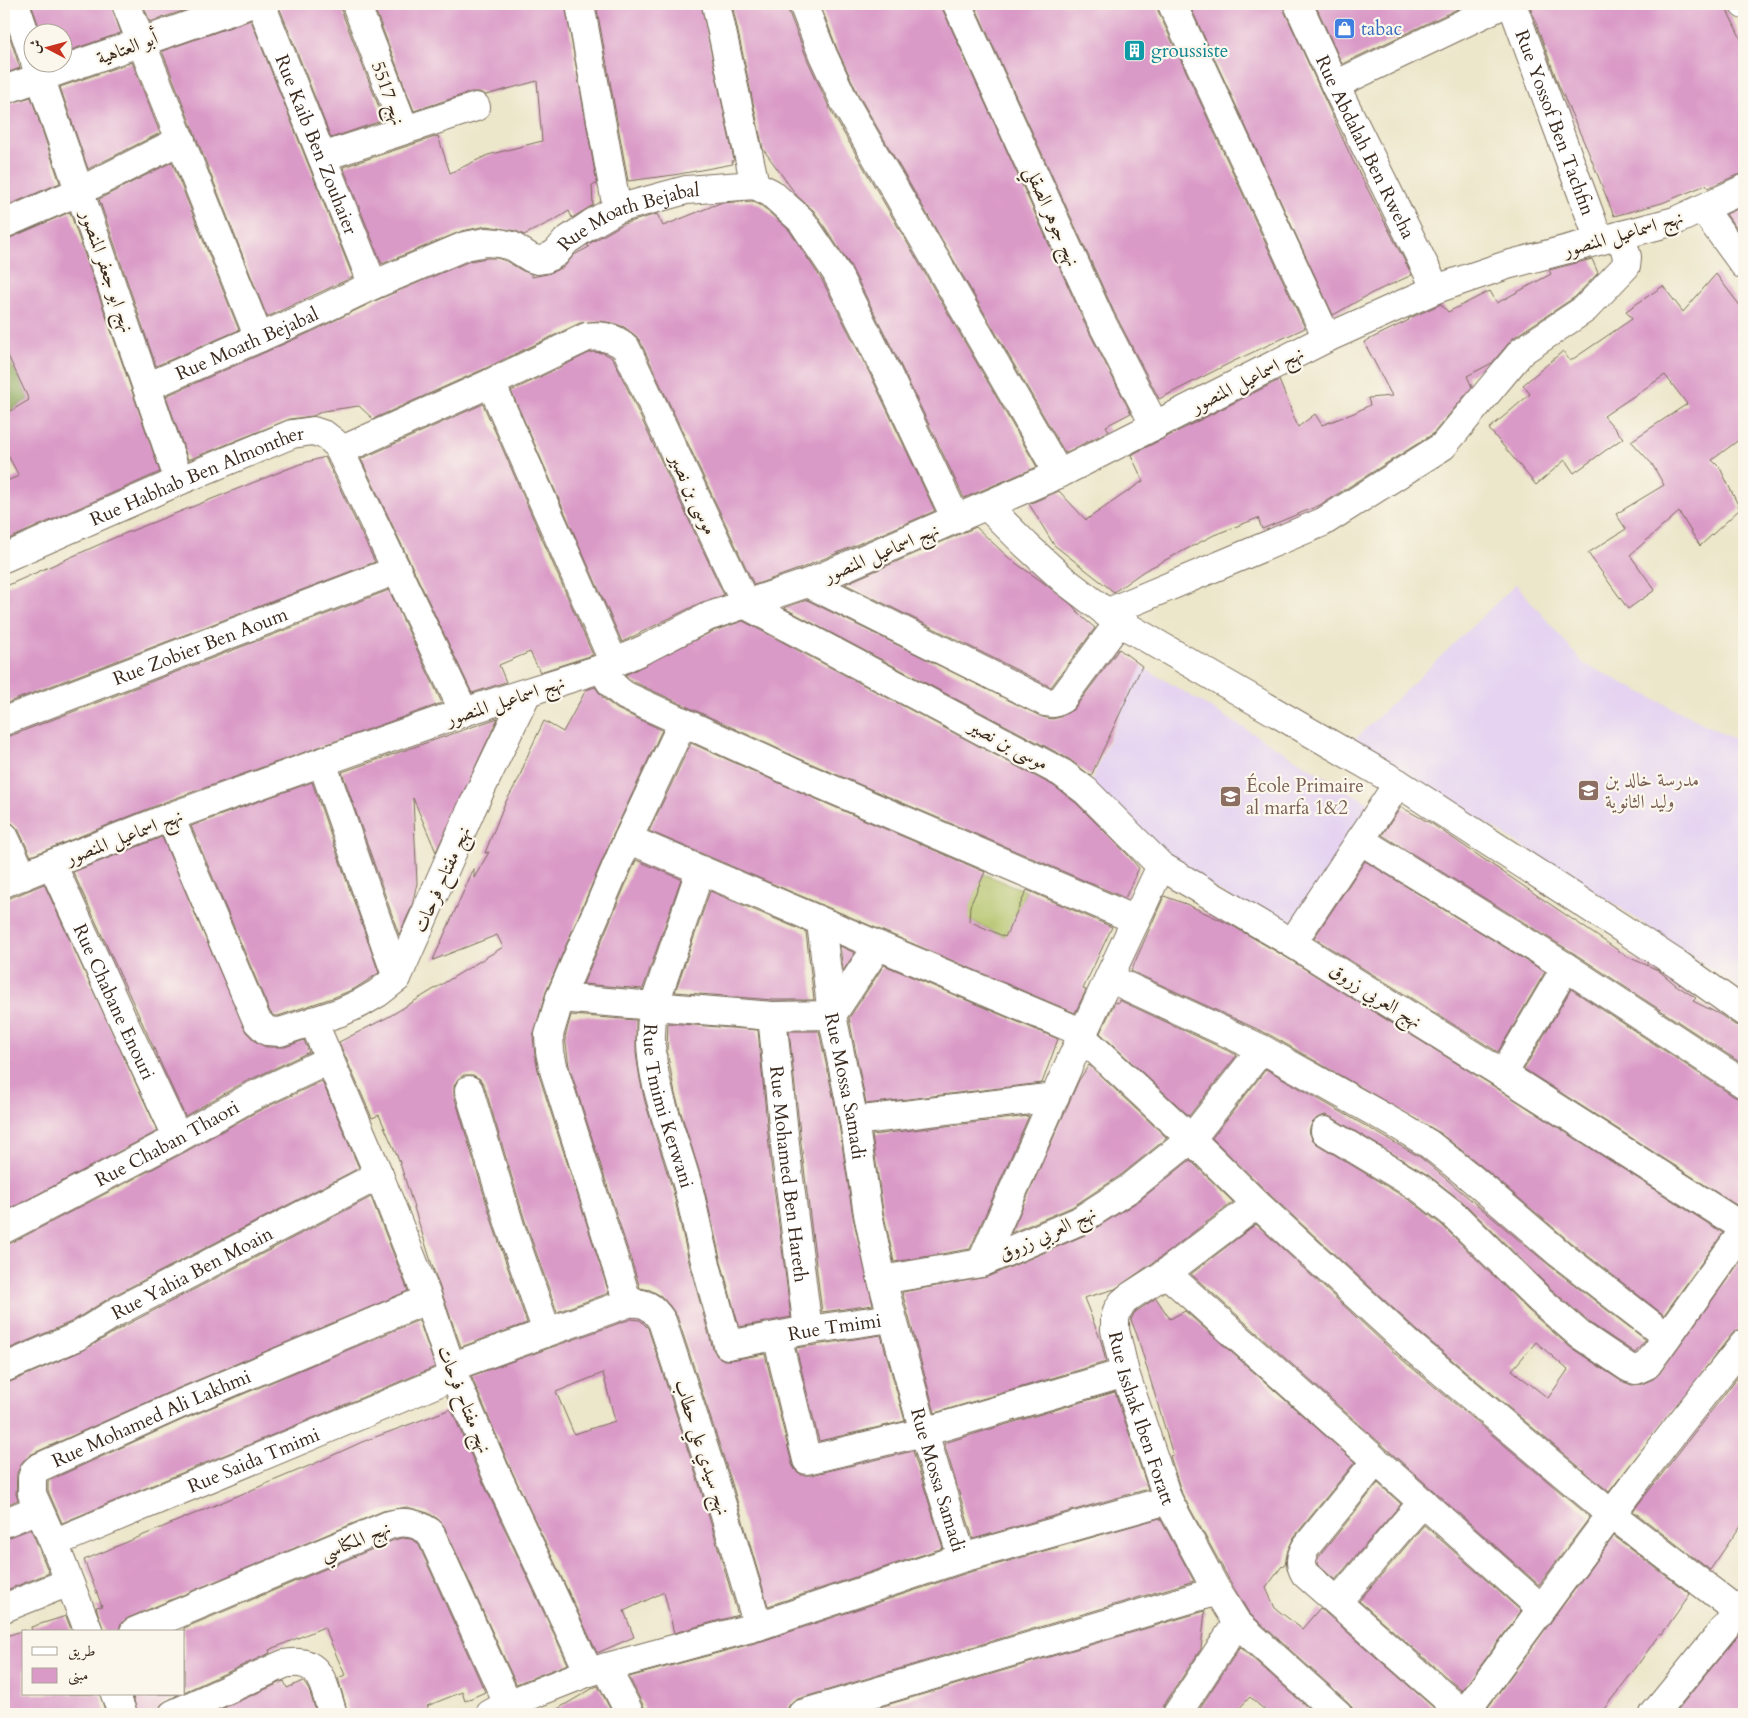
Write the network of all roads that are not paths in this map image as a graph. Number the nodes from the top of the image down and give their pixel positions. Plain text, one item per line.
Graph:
1 (15, 4) edge
2 (126, 4) edge
3 (250, 4) edge
4 (261, 4) edge
5 (356, 4) edge
6 (580, 4) edge
7 (716, 4) edge
8 (803, 4) edge
9 (957, 4) edge
10 (1172, 4) edge
11 (1298, 4) edge
12 (1504, 4) edge
13 (1512, 4) edge
14 (22, 24) edge
15 (141, 42) junction
16 (72, 67) edge
17 (26, 72) edge
18 (39, 72) edge
19 (1334, 85) junction
20 (4, 90) edge
21 (476, 107) dead end
22 (405, 130) junction
23 (181, 140) junction
24 (322, 158) junction
25 (755, 185) junction
26 (1744, 189) edge
27 (80, 191) junction
28 (617, 209) junction
29 (1703, 209) junction
30 (4, 224) edge
31 (1610, 238) junction
32 (1744, 265) edge
33 (373, 285) junction
34 (1436, 289) junction
35 (259, 338) junction
36 (1327, 338) junction
37 (491, 383) junction
38 (147, 387) junction
39 (1154, 426) junction
40 (340, 451) junction
41 (1059, 474) junction
42 (179, 481) junction
43 (987, 506) junction
44 (956, 519) junction
45 (4, 558) edge
46 (397, 570) junction
47 (808, 583) junction
48 (746, 605) junction
49 (1112, 618) junction
50 (608, 666) junction
51 (527, 693) junction
52 (464, 712) junction
53 (4, 721) edge
54 (683, 722) junction
55 (322, 762) junction
56 (1398, 783) junction
57 (170, 817) junction
58 (4, 836) edge
59 (628, 840) junction
60 (1360, 840) junction
61 (52, 864) junction
62 (1162, 866) junction
63 (700, 871) junction
64 (14, 879) edge
65 (1136, 920) junction
66 (821, 922) junction
67 (1292, 943) junction
68 (878, 946) junction
69 (1566, 967) junction
70 (397, 978) junction
71 (1109, 978) junction
72 (560, 998) junction
73 (654, 1006) junction
74 (1744, 1012) edge
75 (832, 1015) junction
76 (772, 1016) junction
77 (312, 1021) junction
78 (1082, 1035) junction
79 (1262, 1049) junction
80 (329, 1060) junction
81 (1503, 1074) junction
82 (1744, 1084) edge
83 (469, 1090) dead end
84 (1055, 1097) junction
85 (854, 1121) junction
86 (1325, 1132) dead end
87 (178, 1138) junction
88 (1191, 1139) junction
89 (379, 1175) junction
90 (1257, 1204) junction
91 (4, 1229) edge
92 (1744, 1229) edge
93 (981, 1263) junction
94 (1166, 1273) junction
95 (882, 1280) junction
96 (428, 1299) junction
97 (628, 1303) junction
98 (892, 1318) junction
99 (808, 1330) junction
100 (547, 1332) junction
101 (777, 1336) junction
102 (1667, 1337) junction
103 (1744, 1344) edge
104 (728, 1345) joint
105 (4, 1368) edge
106 (453, 1372) junction
107 (1125, 1374) junction
108 (924, 1432) junction
109 (1376, 1461) junction
110 (1168, 1500) junction
111 (1423, 1502) junction
112 (38, 1509) junction
113 (1611, 1514) junction
114 (4, 1523) edge
115 (54, 1543) junction
116 (962, 1558) junction
117 (70, 1582) junction
118 (1217, 1592) junction
119 (1337, 1602) junction
120 (4, 1608) edge
121 (1541, 1608) junction
122 (1741, 1608) edge
123 (1238, 1623) junction
124 (758, 1626) junction
125 (88, 1630) edge
126 (139, 1630) edge
127 (597, 1669) junction
128 (115, 1696) edge
129 (499, 1709) edge
130 (123, 1714) edge
131 (173, 1714) edge
132 (333, 1714) edge
133 (630, 1714) edge
134 (802, 1714) edge
135 (1177, 1714) edge
136 (1338, 1714) edge
137 (1464, 1714) edge
138 (1654, 1714) edge

1 - 14 street, نهج ابو جعفر المنصور
2 - 15 street
3 - 15 street, أبو العتاهية
4 - 24 street, Rue Kaib Ben Zouhaier
5 - 22 street, نهج 5517
6 - 28 street
7 - 25 street
8 - 41 street
9 - 39 street, نهج جوهر الصقلي
10 - 36 street
11 - 19 street, Rue Abdalah Ben Rweha
12 - 19 street
13 - 31 street, Rue Yossof Ben Tachfin
15 - 16 street, أبو العتاهية
15 - 23 street
17 - 20 street, أبو العتاهية
18 - 27 street, نهج ابو جعفر المنصور
19 - 34 street, Rue Abdalah Ben Rweha
21 - 22 street
22 - 24 street, نهج 5517
23 - 27 street
23 - 35 street
24 - 33 street, Rue Kaib Ben Zouhaier
25 - 28 street, Rue Moath Bejabal
25 - 44 street
26 - 29 street, نهج اسماعيل المنصور
27 - 30 street
27 - 38 street, نهج ابو جعفر المنصور
28 - 33 street, Rue Moath Bejabal
29 - 31 street, نهج اسماعيل المنصور
29 - 32 street
31 - 34 street, نهج اسماعيل المنصور
31 - 49 street, Rue Yossof Ben Tachfin
33 - 35 street, Rue Moath Bejabal
34 - 36 street, نهج اسماعيل المنصور
35 - 38 street, Rue Moath Bejabal
36 - 39 street, نهج اسماعيل المنصور
37 - 40 street
37 - 48 street, موسى بن نصير
37 - 50 street
38 - 42 street, نهج ابو جعفر المنصور
39 - 41 street, نهج اسماعيل المنصور
40 - 42 street, Rue Habhab Ben Almonther
40 - 46 street, Rue Habhab Ben Almonther
41 - 43 street, نهج اسماعيل المنصور
42 - 45 street, Rue Habhab Ben Almonther
43 - 44 street, نهج اسماعيل المنصور
43 - 49 street
44 - 47 street, نهج اسماعيل المنصور
46 - 52 street, Rue Habhab Ben Almonther
46 - 53 street, Rue Zobier Ben Aoum
47 - 48 street, نهج اسماعيل المنصور
47 - 49 street
48 - 50 street, نهج اسماعيل المنصور
48 - 62 street, موسى بن نصير
49 - 56 street
50 - 51 street, نهج اسماعيل المنصور
50 - 54 street
51 - 52 street, نهج اسماعيل المنصور
51 - 70 street, نهج مفتاح فرحات
52 - 55 street, نهج اسماعيل المنصور
54 - 59 street
54 - 65 street
55 - 57 street, نهج اسماعيل المنصور
55 - 70 street
56 - 60 street
56 - 74 street
57 - 61 street, نهج اسماعيل المنصور
57 - 77 street, نهج مفتاح فرحات
58 - 64 street
59 - 63 street
59 - 72 street
60 - 67 street
60 - 69 street
61 - 64 street, نهج اسماعيل المنصور
61 - 87 street, Rue Chabane Enouri
62 - 65 street
62 - 67 street, نهج العربي زروق
63 - 66 street
63 - 73 street, Rue Tmimi Kerwani
65 - 71 street
66 - 68 street
66 - 75 street, Rue Mossa Samadi
67 - 81 street, نهج العربي زروق
68 - 75 street
68 - 78 street
69 - 81 street
69 - 82 street
70 - 77 street, نهج مفتاح فرحات
71 - 78 street
71 - 79 street
72 - 73 street
72 - 97 street
73 - 76 street
73 - 104 street, Rue Tmimi Kerwani
75 - 76 street
75 - 85 street, Rue Mossa Samadi
76 - 99 street, Rue Mohamed Ben Hareth
77 - 80 street, نهج مفتاح فرحات
78 - 84 street
78 - 88 street
79 - 88 street, نهج العربي زروق
79 - 102 street
80 - 87 street, Rue Chaban Thaori
80 - 89 street, نهج مفتاح فرحات
81 - 92 street, نهج العربي زروق
83 - 100 street
84 - 85 street
84 - 93 street
85 - 95 street, Rue Mossa Samadi
86 - 102 street
87 - 91 street, Rue Chaban Thaori
88 - 90 street
88 - 93 street, نهج العربي زروق
89 - 96 street, نهج مفتاح فرحات
89 - 105 street, Rue Yahia Ben Moain
90 - 94 street, Rue Isshak Iben Foratt
90 - 113 street
92 - 102 street
93 - 95 street, نهج العربي زروق
94 - 107 street, Rue Isshak Iben Foratt
94 - 109 street
95 - 98 street, Rue Mossa Samadi
96 - 106 street, نهج مفتاح فرحات
96 - 112 street, Rue Mohamed Ali Lakhmi
97 - 100 street
97 - 124 street, نهج سيدي علي حطاب
98 - 99 street, Rue Tmimi
98 - 108 street, Rue Mossa Samadi
99 - 101 street, Rue Tmimi
100 - 106 street
101 - 104 street, Rue Tmimi
101 - 108 street
103 - 113 street
106 - 115 street, Rue Saida Tmimi
106 - 127 street, نهج مفتاح فرحات
107 - 108 street
107 - 110 street, Rue Isshak Iben Foratt
108 - 116 street, Rue Mossa Samadi
109 - 111 street
109 - 119 street
110 - 116 street
110 - 118 street, Rue Isshak Iben Foratt
111 - 119 street
111 - 121 street
112 - 114 street
112 - 115 street, Rue Mohamed Ali Lakhmi
113 - 121 street
113 - 122 street
115 - 117 street, Rue Mohamed Ali Lakhmi
116 - 124 street, Rue Mossa Samadi
117 - 120 street
117 - 125 street, Rue Mohamed Ali Lakhmi
118 - 123 street, Rue Isshak Iben Foratt
118 - 134 street
119 - 137 street
121 - 137 street
122 - 138 street
123 - 135 street
123 - 136 street, Rue Isshak Iben Foratt
124 - 127 street
126 - 129 street, نهج المكناسي
127 - 129 street
127 - 133 street, نهج مفتاح فرحات
128 - 130 street
131 - 132 street

